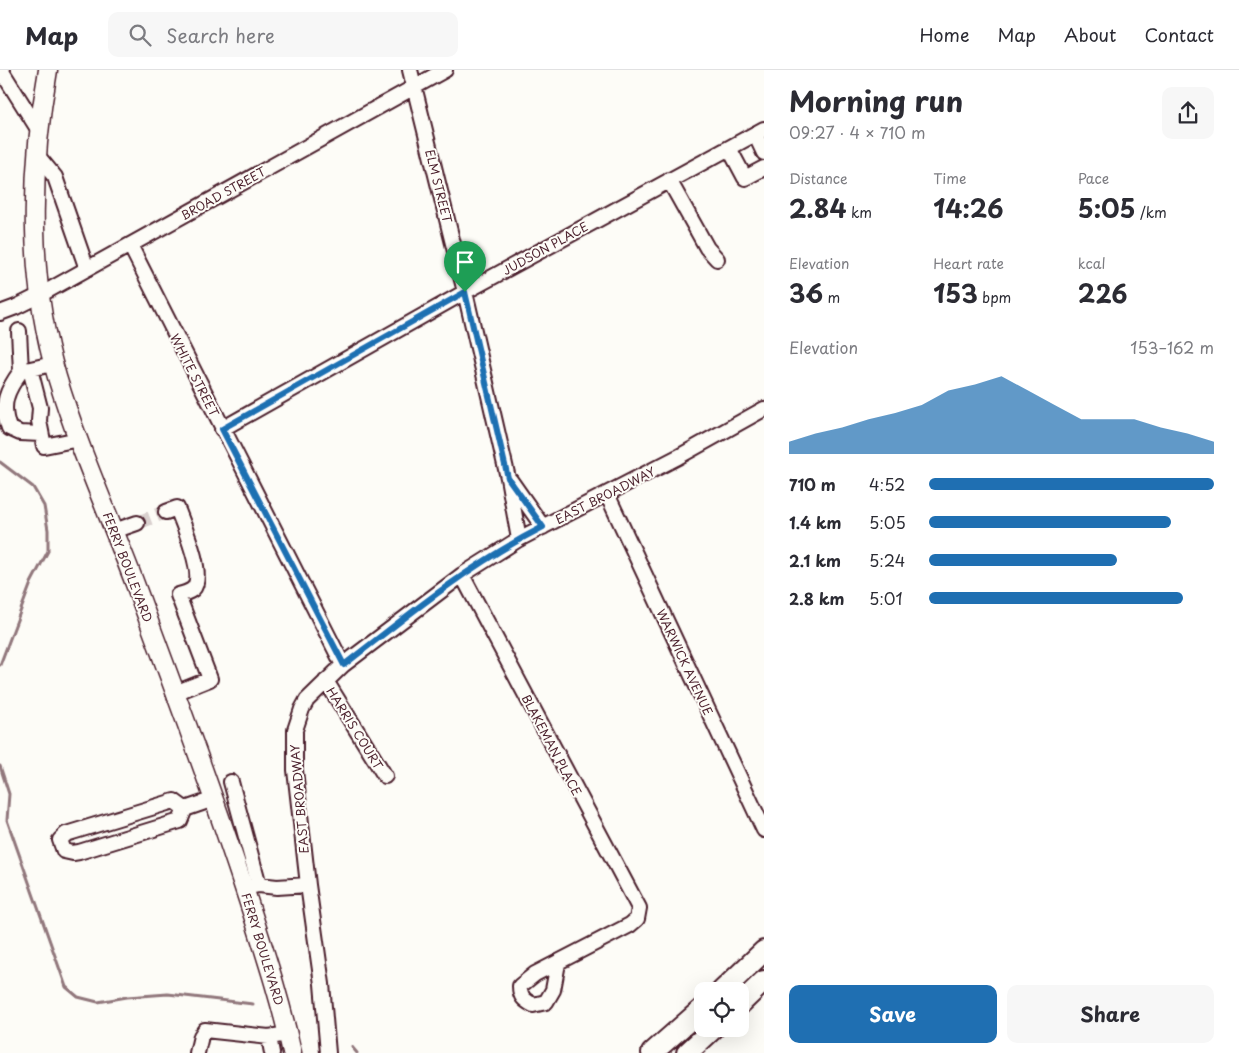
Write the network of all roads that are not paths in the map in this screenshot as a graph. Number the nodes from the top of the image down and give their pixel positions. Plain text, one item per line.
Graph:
1 (1, 70) edge
2 (48, 70) edge
3 (410, 70) edge
4 (444, 70) edge
5 (414, 86) junction
6 (38, 129) junction
7 (759, 132) edge
8 (729, 148) junction
9 (764, 153) edge
10 (36, 154) junction
11 (764, 168) edge
12 (668, 180) junction
13 (130, 245) junction
14 (718, 260) dead end
15 (88, 269) junction
16 (465, 292) junction
17 (40, 295) junction
18 (0, 313) edge
19 (19, 331) dead end
20 (54, 364) junction
21 (25, 370) junction
22 (764, 411) edge
23 (222, 429) junction
24 (41, 434) junction
25 (79, 439) junction
26 (508, 478) junction
27 (607, 494) junction
28 (172, 510) dead end
29 (137, 523) tunnel mouth
30 (543, 527) junction
31 (114, 531) junction
32 (519, 539) junction
33 (462, 575) junction
34 (344, 665) junction
35 (326, 681) junction
36 (175, 693) junction
37 (385, 776) dead end
38 (231, 782) dead end
39 (214, 799) junction
40 (186, 809) junction
41 (764, 830) edge
42 (308, 885) junction
43 (251, 886) junction
44 (764, 951) edge
45 (558, 964) dead end
46 (764, 980) edge
47 (731, 982) edge
48 (749, 995) edge
49 (694, 1016) edge
50 (288, 1034) junction
51 (704, 1037) edge
52 (269, 1038) junction
53 (197, 1053) edge
54 (272, 1053) edge
55 (292, 1053) edge
56 (328, 1053) edge
57 (652, 1053) edge
58 (687, 1053) edge

1 - 6 street
2 - 6 main road, FERRY BOULEVARD
3 - 5 street, ELM STREET
4 - 5 street, BROAD STREET
5 - 13 street, BROAD STREET
5 - 16 street, ELM STREET
6 - 10 main road, FERRY BOULEVARD
7 - 8 street, JUDSON PLACE
7 - 9 street
8 - 11 street
8 - 12 street, JUDSON PLACE
10 - 15 street
10 - 17 main road, FERRY BOULEVARD
12 - 14 street
12 - 16 street, JUDSON PLACE
13 - 15 street, BROAD STREET
13 - 23 street, WHITE STREET
15 - 17 street, BROAD STREET
16 - 23 street, JUDSON PLACE
16 - 26 street, ELM STREET
17 - 18 street, BROAD STREET
17 - 20 main road, FERRY BOULEVARD
19 - 21 street
20 - 21 street
20 - 25 main road, FERRY BOULEVARD
21 - 24 street
21 - 24 street
22 - 27 street, EAST BROADWAY
23 - 34 street, WHITE STREET
24 - 25 street
25 - 31 main road, FERRY BOULEVARD
26 - 30 street, ELM STREET
26 - 32 street, ELM STREET
27 - 30 street, EAST BROADWAY
27 - 41 street, WARWICK AVENUE
28 - 36 street
29 - 31 street
30 - 32 street, EAST BROADWAY
31 - 36 main road, FERRY BOULEVARD
32 - 33 street, EAST BROADWAY
33 - 34 street, EAST BROADWAY
33 - 45 street, BLAKEMAN PLACE
34 - 35 street, EAST BROADWAY
35 - 37 street, HARRIS COURT
35 - 42 street, EAST BROADWAY
36 - 39 main road, FERRY BOULEVARD
38 - 43 street
39 - 40 street
39 - 43 main road, FERRY BOULEVARD
40 - 40 street
42 - 43 street
42 - 56 street, EAST BROADWAY
43 - 50 main road, FERRY BOULEVARD
44 - 47 highway
46 - 48 highway
49 - 57 highway
50 - 52 street
50 - 55 main road, FERRY BOULEVARD
51 - 58 highway
52 - 53 street
52 - 54 street

